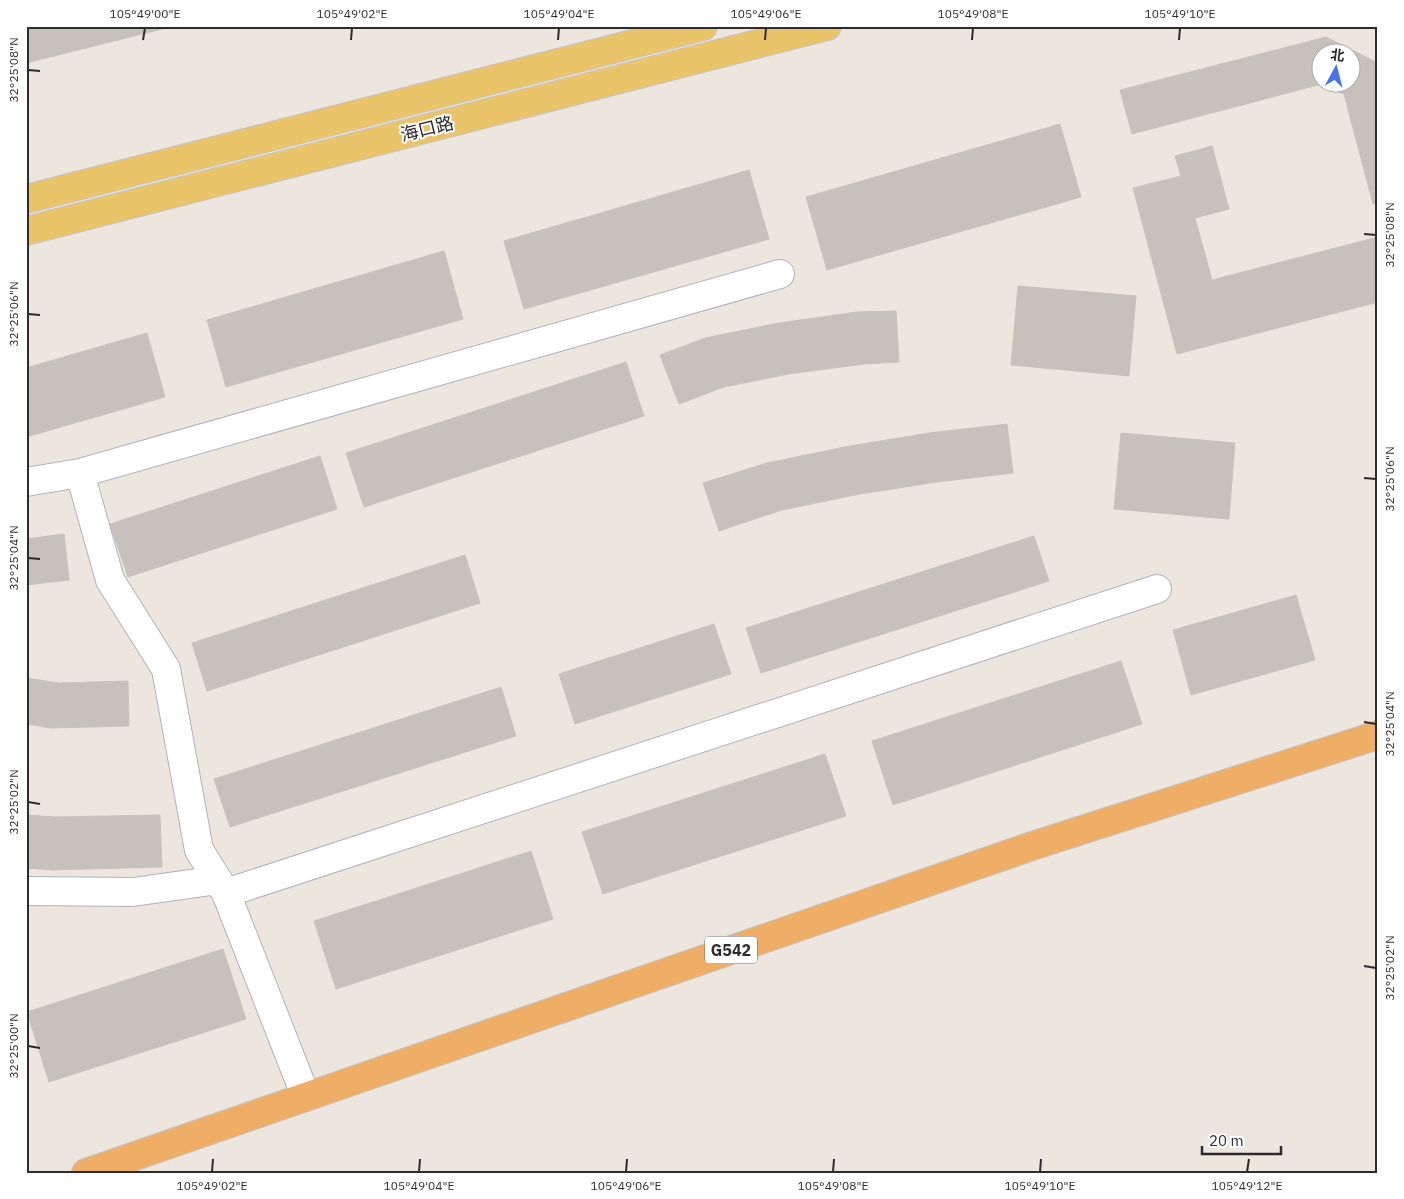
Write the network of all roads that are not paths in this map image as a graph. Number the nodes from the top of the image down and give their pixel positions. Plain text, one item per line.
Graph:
1 (702, 26) edge
2 (827, 26) edge
3 (26, 199) edge
4 (26, 231) edge
5 (780, 274) dead end
6 (80, 473) junction
7 (26, 482) edge
8 (1157, 589) dead end
9 (1378, 735) edge
10 (222, 886) junction
11 (26, 892) edge
12 (306, 1097) junction
13 (86, 1173) edge

1 - 3 main road, 海口路
2 - 4 main road, 海口路
5 - 6 street
6 - 7 street
6 - 10 street
8 - 10 street
9 - 12 highway, G542
10 - 11 street
10 - 12 street
12 - 13 highway, G542

